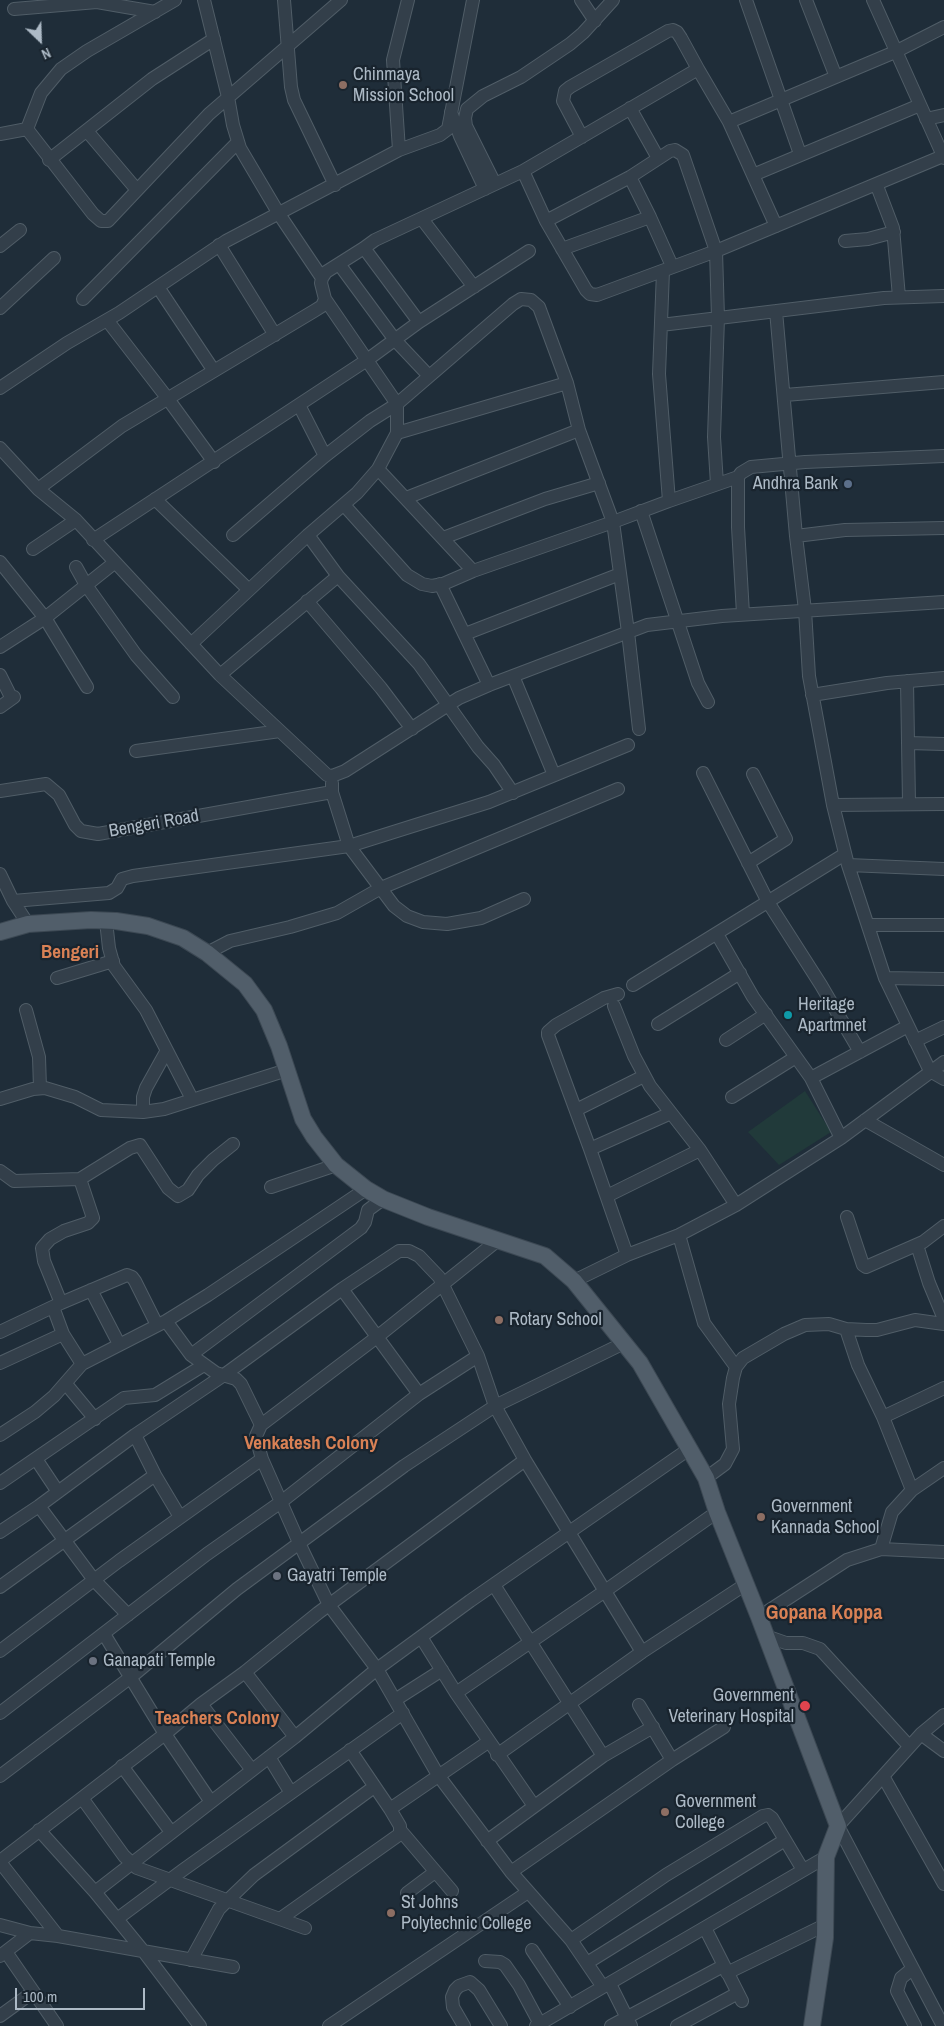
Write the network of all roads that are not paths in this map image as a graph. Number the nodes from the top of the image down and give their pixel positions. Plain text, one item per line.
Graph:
1 (175, 0) edge
2 (204, 0) edge
3 (284, 0) edge
4 (341, 0) edge
5 (408, 0) edge
6 (472, 0) edge
7 (581, 0) edge
8 (613, 0) edge
9 (746, 0) edge
10 (806, 0) edge
11 (872, 0) edge
12 (14, 8) dead end
13 (152, 8) edge
14 (595, 21) junction
15 (944, 27) edge
16 (214, 39) junction
17 (286, 46) junction
18 (895, 52) junction
19 (698, 69) junction
20 (836, 77) junction
21 (228, 97) junction
22 (782, 101) junction
23 (920, 105) junction
24 (630, 108) junction
25 (451, 112) junction
26 (944, 116) edge
27 (926, 119) junction
28 (729, 122) junction
29 (26, 130) junction
30 (87, 131) junction
31 (0, 134) edge
32 (582, 137) junction
33 (238, 142) junction
34 (399, 150) junction
35 (800, 154) junction
36 (944, 157) edge
37 (658, 158) junction
38 (49, 160) junction
39 (522, 171) junction
40 (753, 175) junction
41 (630, 177) junction
42 (335, 185) junction
43 (877, 186) junction
44 (490, 187) junction
45 (137, 190) junction
46 (279, 214) junction
47 (650, 217) junction
48 (422, 218) junction
49 (546, 221) junction
50 (776, 226) junction
51 (20, 230) dead end
52 (894, 232) junction
53 (845, 241) dead end
54 (219, 245) junction
55 (0, 246) edge
56 (364, 248) junction
57 (562, 248) junction
58 (529, 251) dead end
59 (716, 251) junction
60 (54, 258) dead end
61 (339, 264) junction
62 (667, 269) junction
63 (322, 278) junction
64 (474, 286) junction
65 (158, 287) junction
66 (944, 296) edge
67 (899, 297) junction
68 (83, 299) dead end
69 (325, 299) junction
70 (0, 308) edge
71 (776, 310) junction
72 (718, 318) junction
73 (107, 320) junction
74 (419, 322) junction
75 (661, 325) junction
76 (275, 335) junction
77 (395, 340) junction
78 (367, 360) junction
79 (214, 371) junction
80 (429, 376) junction
81 (944, 382) edge
82 (567, 383) junction
83 (0, 388) edge
84 (785, 396) junction
85 (168, 399) junction
86 (397, 404) junction
87 (299, 405) junction
88 (580, 430) junction
89 (397, 433) junction
90 (0, 448) edge
91 (326, 456) junction
92 (944, 456) edge
93 (214, 462) junction
94 (790, 464) junction
95 (378, 469) junction
96 (738, 477) junction
97 (599, 483) junction
98 (717, 484) junction
99 (38, 489) junction
100 (406, 498) junction
101 (155, 499) junction
102 (669, 500) junction
103 (344, 505) junction
104 (639, 512) junction
105 (76, 520) junction
106 (616, 522) junction
107 (944, 528) edge
108 (233, 535) dead end
109 (308, 535) junction
110 (796, 536) junction
111 (443, 538) junction
112 (93, 540) junction
113 (33, 549) dead end
114 (0, 562) edge
115 (114, 563) junction
116 (76, 567) dead end
117 (473, 571) junction
118 (620, 574) junction
119 (338, 576) junction
120 (440, 584) junction
121 (86, 585) junction
122 (249, 590) junction
123 (308, 601) junction
124 (944, 602) edge
125 (805, 610) junction
126 (743, 614) junction
127 (45, 618) junction
128 (678, 621) junction
129 (628, 632) junction
130 (465, 634) junction
131 (191, 644) junction
132 (0, 647) edge
133 (220, 674) junction
134 (0, 675) edge
135 (513, 676) junction
136 (944, 678) edge
137 (907, 681) junction
138 (489, 685) junction
139 (87, 687) dead end
140 (812, 695) junction
141 (173, 697) dead end
142 (708, 702) dead end
143 (448, 705) junction
144 (0, 707) edge
145 (412, 729) junction
146 (639, 729) dead end
147 (280, 731) junction
148 (908, 743) junction
149 (628, 744) dead end
150 (944, 744) edge
151 (136, 751) dead end
152 (703, 772) dead end
153 (754, 774) dead end
154 (554, 775) junction
155 (332, 776) junction
156 (618, 789) dead end
157 (0, 791) edge
158 (332, 792) junction
159 (513, 793) junction
160 (909, 804) junction
161 (944, 804) edge
162 (833, 805) junction
163 (350, 846) junction
164 (847, 860) junction
165 (748, 863) junction
166 (944, 869) edge
167 (0, 874) edge
168 (381, 888) junction
169 (524, 899) dead end
170 (13, 901) junction
171 (768, 902) junction
172 (106, 921) junction
173 (28, 924) junction
174 (868, 925) junction
175 (944, 925) edge
176 (0, 932) edge
177 (717, 934) junction
178 (207, 952) junction
179 (113, 961) junction
180 (740, 973) junction
181 (57, 978) dead end
182 (884, 978) junction
183 (944, 979) edge
184 (633, 985) dead end
185 (895, 999) junction
186 (26, 1010) dead end
187 (766, 1014) junction
188 (658, 1024) dead end
189 (908, 1026) junction
190 (944, 1027) edge
191 (726, 1040) dead end
192 (917, 1040) junction
193 (166, 1052) junction
194 (860, 1052) junction
195 (796, 1057) junction
196 (944, 1062) edge
197 (287, 1070) junction
198 (930, 1071) junction
199 (644, 1076) junction
200 (811, 1078) junction
201 (944, 1079) edge
202 (40, 1088) junction
203 (732, 1096) dead end
204 (0, 1099) edge
205 (192, 1099) junction
206 (576, 1110) junction
207 (143, 1112) junction
208 (671, 1113) junction
209 (865, 1120) junction
210 (841, 1138) junction
211 (234, 1144) dead end
212 (590, 1149) junction
213 (700, 1150) junction
214 (336, 1165) junction
215 (944, 1165) edge
216 (0, 1171) edge
217 (80, 1179) junction
218 (271, 1187) dead end
219 (366, 1189) junction
220 (607, 1196) junction
221 (383, 1198) junction
222 (736, 1205) junction
223 (847, 1217) dead end
224 (944, 1226) edge
225 (678, 1236) junction
226 (498, 1240) junction
227 (917, 1245) junction
228 (627, 1255) junction
229 (574, 1281) junction
230 (443, 1284) junction
231 (342, 1289) junction
232 (91, 1290) junction
233 (57, 1305) junction
234 (944, 1319) edge
235 (161, 1323) junction
236 (944, 1324) edge
237 (846, 1329) junction
238 (0, 1332) edge
239 (63, 1334) junction
240 (377, 1336) junction
241 (624, 1343) junction
242 (119, 1344) junction
243 (192, 1355) junction
244 (478, 1356) junction
245 (0, 1363) edge
246 (82, 1364) junction
247 (204, 1365) junction
248 (736, 1367) junction
249 (224, 1375) junction
250 (66, 1384) junction
251 (944, 1388) edge
252 (419, 1394) junction
253 (495, 1406) junction
254 (883, 1417) junction
255 (95, 1419) junction
256 (261, 1425) junction
257 (0, 1435) edge
258 (135, 1435) junction
259 (690, 1449) junction
260 (36, 1459) junction
261 (262, 1459) junction
262 (525, 1460) junction
263 (944, 1468) edge
264 (155, 1475) junction
265 (706, 1478) junction
266 (0, 1484) edge
267 (912, 1490) junction
268 (58, 1492) junction
269 (282, 1502) junction
270 (40, 1506) junction
271 (717, 1512) junction
272 (180, 1517) junction
273 (0, 1532) edge
274 (569, 1532) junction
275 (64, 1542) junction
276 (300, 1544) junction
277 (881, 1549) junction
278 (944, 1552) edge
279 (94, 1580) junction
280 (746, 1584) junction
281 (494, 1585) junction
282 (0, 1587) edge
283 (605, 1591) junction
284 (330, 1605) junction
285 (128, 1615) junction
286 (759, 1617) junction
287 (104, 1634) junction
288 (766, 1636) junction
289 (421, 1637) junction
290 (530, 1642) junction
291 (0, 1651) edge
292 (642, 1652) junction
293 (377, 1669) junction
294 (442, 1670) junction
295 (245, 1672) junction
296 (131, 1677) junction
297 (456, 1693) junction
298 (395, 1700) junction
299 (201, 1704) junction
300 (570, 1704) junction
301 (639, 1705) dead end
302 (0, 1713) edge
303 (403, 1713) junction
304 (944, 1715) edge
305 (653, 1727) junction
306 (724, 1727) dead end
307 (165, 1734) junction
308 (921, 1734) junction
309 (295, 1737) junction
310 (488, 1742) junction
311 (909, 1746) junction
312 (350, 1750) junction
313 (944, 1751) edge
314 (497, 1755) junction
315 (269, 1756) junction
316 (603, 1756) junction
317 (672, 1760) junction
318 (122, 1766) junction
319 (252, 1770) junction
320 (438, 1775) junction
321 (0, 1776) edge
322 (884, 1776) junction
323 (374, 1787) junction
324 (291, 1793) junction
325 (82, 1798) junction
326 (210, 1802) junction
327 (534, 1806) junction
328 (390, 1809) junction
329 (838, 1826) junction
330 (39, 1830) junction
331 (401, 1831) junction
332 (172, 1832) junction
333 (786, 1840) junction
334 (487, 1841) junction
335 (826, 1856) junction
336 (0, 1862) edge
337 (939, 1863) edge
338 (130, 1864) junction
339 (803, 1870) junction
340 (436, 1872) junction
341 (511, 1872) junction
342 (170, 1879) junction
343 (944, 1884) edge
344 (452, 1891) dead end
345 (95, 1892) junction
346 (528, 1892) junction
347 (407, 1893) dead end
348 (226, 1900) junction
349 (117, 1919) junction
350 (280, 1919) junction
351 (0, 1925) edge
352 (825, 1925) junction
353 (305, 1928) dead end
354 (705, 1928) junction
355 (30, 1933) junction
356 (58, 1936) junction
357 (571, 1940) junction
358 (532, 1950) dead end
359 (144, 1952) junction
360 (3, 1954) edge
361 (190, 1960) junction
362 (485, 1961) dead end
363 (587, 1963) junction
364 (233, 1967) dead end
365 (725, 1969) junction
366 (912, 1969) junction
367 (606, 1985) junction
368 (33, 1992) junction
369 (570, 2006) junction
370 (0, 2017) edge
371 (629, 2021) edge
372 (196, 2024) edge
373 (538, 2025) edge
374 (6, 2026) edge
375 (57, 2026) edge
376 (329, 2026) edge
377 (464, 2026) edge
378 (501, 2026) edge
379 (611, 2026) edge
380 (678, 2026) edge
381 (812, 2026) edge
382 (915, 2026) edge
383 (943, 2026) edge

1 - 13 street
2 - 16 street
3 - 17 street
4 - 17 street
5 - 34 street
6 - 25 street
7 - 14 street
8 - 14 street
9 - 22 street
10 - 20 street
11 - 18 street
12 - 13 street
13 - 29 street
14 - 44 street
15 - 18 street
16 - 21 street
16 - 30 street
17 - 21 street
17 - 42 street
18 - 20 street
18 - 23 street
19 - 24 street
19 - 28 street
19 - 32 street
20 - 22 street
21 - 33 street
21 - 45 street
22 - 28 street
22 - 35 street
23 - 27 street
23 - 35 street
24 - 32 street
24 - 37 street
25 - 34 street
25 - 44 street
26 - 27 street
27 - 36 street
28 - 40 street
29 - 31 street
29 - 38 street
30 - 38 street
30 - 45 street
32 - 39 street
33 - 46 street
33 - 68 street
34 - 42 street
35 - 40 street
36 - 43 street
37 - 41 street
37 - 59 street
38 - 45 street
39 - 44 street
39 - 49 street
40 - 50 street
41 - 47 street
41 - 49 street
42 - 46 street
43 - 50 street
43 - 52 street
44 - 48 street
46 - 54 street
46 - 63 street
47 - 57 street
47 - 62 street
48 - 56 street
48 - 64 street
49 - 57 street
50 - 59 street
51 - 55 street
52 - 53 street
52 - 67 street
54 - 65 street
54 - 76 street
56 - 61 street
56 - 74 street
57 - 62 street
58 - 64 street
59 - 62 street
59 - 72 street
60 - 70 street
61 - 63 street
61 - 77 street
62 - 75 street
63 - 69 street
64 - 74 street
65 - 73 street
65 - 79 street
66 - 67 street
67 - 71 street
69 - 76 street
69 - 78 street
71 - 72 street
71 - 84 street
72 - 75 street
72 - 98 street
73 - 83 street
73 - 85 street
74 - 77 street
75 - 102 street
76 - 79 street
77 - 78 street
77 - 80 street
78 - 86 street
78 - 87 street
79 - 85 street
80 - 82 street
80 - 86 street
81 - 84 street
82 - 88 street
82 - 89 street
84 - 94 street
85 - 93 street
85 - 99 street
86 - 89 street
86 - 91 street
87 - 91 street
87 - 93 street
88 - 97 street
88 - 100 street
89 - 95 street
90 - 99 street
91 - 108 street
92 - 94 street
93 - 101 street
94 - 96 street
94 - 110 street
95 - 100 street
95 - 103 street
96 - 98 street
96 - 126 street
97 - 106 street
97 - 111 street
98 - 102 street
99 - 105 street
100 - 111 street
101 - 112 street
101 - 122 street
102 - 104 street
103 - 109 street
103 - 120 street
104 - 106 street
104 - 128 street
105 - 112 street
105 - 113 street
106 - 117 street
106 - 118 street
107 - 110 street
109 - 119 street
109 - 122 street
110 - 125 street
111 - 117 street
112 - 115 street
114 - 127 street
115 - 121 street
115 - 131 street
116 - 121 street
117 - 120 street
118 - 129 street
118 - 130 street
119 - 123 street
119 - 143 street
120 - 130 street
121 - 127 street
121 - 141 street
122 - 131 street
123 - 133 street
123 - 145 street
124 - 125 street
125 - 126 street
125 - 140 street
126 - 128 street
127 - 132 street
127 - 139 street
128 - 129 street
128 - 142 street
129 - 135 street
129 - 146 street
130 - 138 street
131 - 133 street
133 - 147 street
134 - 144 street
135 - 138 street
135 - 154 street
136 - 137 street
137 - 140 street
137 - 148 street
138 - 143 street
140 - 162 street
143 - 145 street
143 - 159 street
145 - 155 street
147 - 151 street
147 - 155 street
148 - 150 street
148 - 160 street
149 - 154 street
152 - 165 street
153 - 165 street
154 - 159 street
155 - 158 street
156 - 168 street
157 - 158 street, Bengeri Road
158 - 163 street
159 - 163 street
160 - 161 street
160 - 162 street
162 - 164 street
163 - 168 street
163 - 170 street
164 - 166 street
164 - 171 street
164 - 174 street
165 - 171 street
167 - 170 street
168 - 169 street
168 - 178 street
170 - 173 street
171 - 177 street
171 - 194 street
172 - 173 main road
172 - 178 main road
172 - 179 street
173 - 176 main road
174 - 175 street
174 - 182 street
177 - 180 street
177 - 184 street
178 - 197 main road
179 - 181 street
179 - 193 street
180 - 187 street
180 - 188 street
182 - 183 street
182 - 185 street
185 - 189 street
185 - 192 street
186 - 202 street
187 - 191 street
187 - 195 street
189 - 192 street
189 - 194 street
190 - 192 street
192 - 198 street
193 - 205 street
193 - 207 street
194 - 200 street
195 - 200 street
195 - 203 street
196 - 198 street
197 - 205 street
197 - 214 main road
198 - 201 street
198 - 209 street
199 - 206 street
199 - 206 street
199 - 208 street
200 - 210 street
202 - 204 street
202 - 207 street
205 - 207 street
206 - 212 street
208 - 212 street
208 - 213 street
209 - 210 street
209 - 215 street
210 - 222 street
211 - 217 street
212 - 220 street
213 - 220 street
213 - 222 street
214 - 218 street
214 - 219 main road
216 - 217 street
217 - 233 street
219 - 221 main road
219 - 235 street
220 - 228 street
221 - 226 main road
221 - 243 street
222 - 225 street
223 - 227 street
224 - 227 street
225 - 228 street
225 - 248 street
226 - 229 main road
226 - 230 street
227 - 234 street
228 - 229 street
229 - 241 main road
230 - 231 street
230 - 240 street
230 - 244 street
231 - 240 street
231 - 249 street
232 - 233 street
232 - 235 street
232 - 242 street
233 - 238 street
233 - 239 street
235 - 242 street
235 - 243 street
236 - 237 street
237 - 248 street
237 - 254 street
239 - 245 street
239 - 246 street
240 - 252 street
240 - 256 street
241 - 253 street
241 - 259 main road
242 - 246 street
243 - 247 street
244 - 252 street
244 - 253 street
246 - 250 street
247 - 249 street
247 - 255 street
248 - 265 street
249 - 256 street
249 - 258 street
250 - 255 street
250 - 257 street
251 - 254 street
252 - 269 street
253 - 262 street
253 - 276 street
254 - 267 street
255 - 260 street
256 - 261 street
258 - 264 street
258 - 268 street
259 - 265 main road
259 - 274 street
260 - 266 street
260 - 268 street
261 - 269 street
261 - 272 street
262 - 274 street
262 - 284 street
263 - 267 street
264 - 272 street
264 - 275 street
265 - 271 main road
267 - 277 street
268 - 270 street
269 - 276 street
269 - 285 street
270 - 273 street
270 - 275 street
271 - 280 main road
271 - 283 street
272 - 279 street
274 - 281 street
274 - 283 street
275 - 279 street
275 - 282 street
276 - 284 street
276 - 296 street
277 - 278 street
277 - 286 street
279 - 285 street
279 - 291 street
280 - 286 main road
280 - 292 street
281 - 289 street
281 - 290 street
283 - 290 street
283 - 292 street
284 - 293 street
284 - 295 street
285 - 287 street
286 - 288 main road
287 - 296 street
287 - 302 street
288 - 311 street
288 - 329 main road
289 - 293 street
289 - 294 street
290 - 297 street
290 - 300 street
292 - 300 street
293 - 298 street
293 - 309 street
294 - 297 street
294 - 298 street
295 - 299 street
295 - 309 street
296 - 307 street
296 - 321 street
297 - 310 street
298 - 303 street
299 - 307 street
299 - 319 street
300 - 314 street
300 - 316 street
301 - 305 street
303 - 312 street
303 - 320 street
304 - 308 street
305 - 316 street
305 - 317 street
306 - 317 street
307 - 318 street
307 - 326 street
308 - 311 street
308 - 313 street
309 - 315 street
310 - 314 street
310 - 320 street
311 - 322 street
312 - 323 street
312 - 324 street
314 - 327 street
315 - 319 street
315 - 324 street
316 - 327 street
317 - 341 street
318 - 325 street
318 - 332 street
319 - 326 street
320 - 328 street
320 - 334 street
322 - 329 street
322 - 337 street
323 - 328 street
323 - 348 street
324 - 342 street
325 - 330 street
325 - 338 street
326 - 332 street
327 - 334 street
328 - 331 street
329 - 335 main road
329 - 366 street
330 - 336 street
330 - 345 street
331 - 340 street
331 - 350 street
332 - 338 street
333 - 339 street
333 - 357 street
333 - 363 street
334 - 341 street
335 - 339 street
335 - 352 main road
336 - 356 street
337 - 343 street
338 - 342 street
338 - 345 street
339 - 354 street
340 - 344 street
340 - 347 street
341 - 346 street
342 - 348 street
342 - 349 street
345 - 349 street
346 - 357 street
346 - 376 street
348 - 350 street
348 - 361 street
349 - 359 street
350 - 353 street
351 - 355 street
352 - 365 street
352 - 381 main road
354 - 365 street
354 - 367 street
355 - 356 street
355 - 360 street
356 - 359 street
357 - 363 street
358 - 369 street
359 - 361 street
359 - 372 street
360 - 368 street
361 - 364 street
362 - 373 street
363 - 367 street
365 - 371 street
365 - 380 street
366 - 382 street
366 - 383 street
367 - 369 street
367 - 371 street
368 - 370 street
368 - 375 street
369 - 373 street
370 - 374 street
371 - 379 street
377 - 378 street

